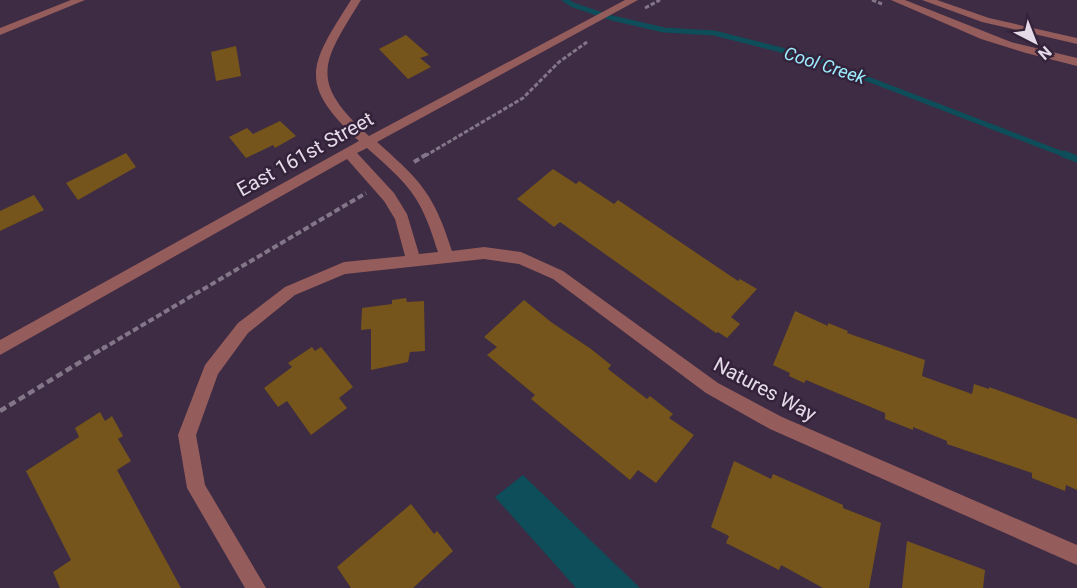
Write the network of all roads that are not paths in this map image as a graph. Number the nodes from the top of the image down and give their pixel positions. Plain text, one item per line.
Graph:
1 (80, 0) edge
2 (356, 0) edge
3 (633, 0) edge
4 (896, 0) edge
5 (927, 0) edge
6 (0, 32) edge
7 (1077, 41) edge
8 (1077, 62) edge
9 (368, 141) junction
10 (349, 152) junction
11 (447, 257) junction
12 (414, 261) junction
13 (0, 348) edge
14 (1077, 555) edge
15 (256, 588) edge

1 - 6 street
2 - 9 street
3 - 9 street, East 161st Street
4 - 8 street
5 - 7 street
9 - 10 street, East 161st Street
9 - 11 street
10 - 12 street
10 - 13 street, East 161st Street
11 - 12 street, Natures Way
11 - 14 street, Natures Way
12 - 15 street, Natures Way

